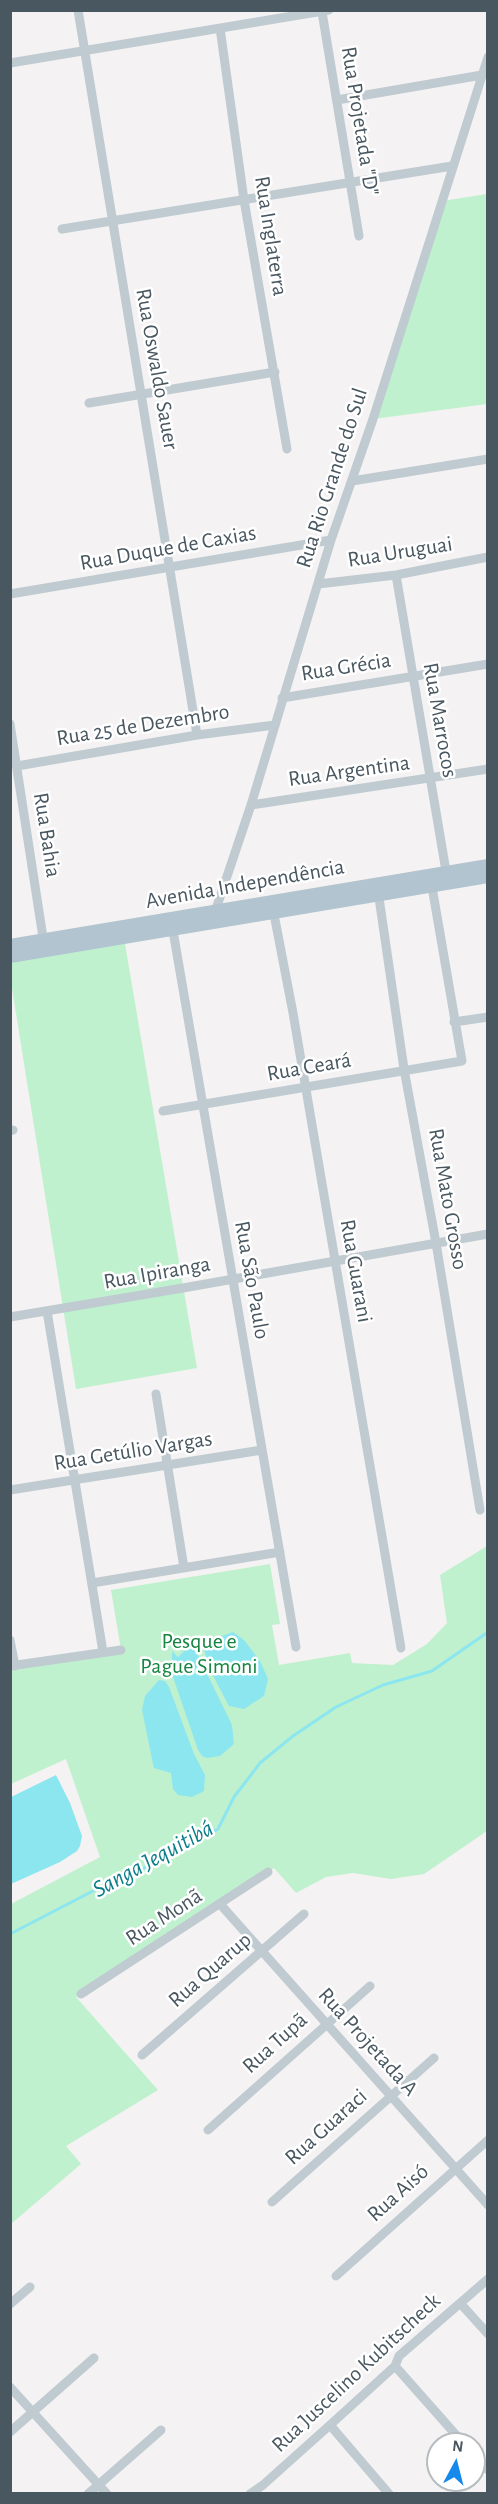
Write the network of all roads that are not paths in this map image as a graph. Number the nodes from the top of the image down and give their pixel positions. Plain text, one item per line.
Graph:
1 (78, 10) edge
2 (326, 11) edge
3 (220, 28) junction
4 (83, 50) junction
5 (488, 57) edge
6 (10, 63) edge
7 (482, 75) junction
8 (337, 100) junction
9 (452, 166) junction
10 (351, 182) junction
11 (244, 200) junction
12 (112, 220) junction
13 (62, 229) dead end
14 (359, 236) dead end
15 (275, 372) junction
16 (142, 394) junction
17 (89, 403) dead end
18 (287, 449) dead end
19 (488, 459) edge
20 (352, 481) junction
21 (331, 540) junction
22 (488, 557) edge
23 (170, 568) junction
24 (396, 574) junction
25 (318, 584) junction
26 (10, 594) edge
27 (488, 664) edge
28 (411, 676) junction
29 (282, 698) junction
30 (10, 724) edge
31 (275, 725) junction
32 (197, 735) junction
33 (16, 766) junction
34 (488, 769) edge
35 (431, 778) junction
36 (251, 805) junction
37 (488, 865) edge
38 (488, 877) edge
39 (447, 878) junction
40 (376, 883) junction
41 (432, 887) junction
42 (378, 896) junction
43 (273, 907) junction
44 (215, 910) junction
45 (212, 923) junction
46 (172, 924) junction
47 (10, 945) edge
48 (44, 945) junction
49 (10, 957) edge
50 (488, 1017) edge
51 (454, 1022) junction
52 (404, 1069) junction
53 (305, 1089) junction
54 (202, 1105) junction
55 (163, 1111) dead end
56 (488, 1234) edge
57 (436, 1243) junction
58 (334, 1261) junction
59 (232, 1280) junction
60 (47, 1311) junction
61 (10, 1317) edge
62 (156, 1394) dead end
63 (262, 1450) junction
64 (167, 1465) junction
65 (75, 1480) junction
66 (10, 1490) edge
67 (480, 1510) dead end
68 (280, 1552) junction
69 (184, 1568) junction
70 (92, 1583) junction
71 (10, 1640) edge
72 (296, 1647) dead end
73 (401, 1648) dead end
74 (121, 1650) dead end
75 (103, 1652) junction
76 (13, 1666) edge
77 (268, 1872) dead end
78 (220, 1904) junction
79 (304, 1914) dead end
80 (261, 1951) junction
81 (370, 1986) dead end
82 (81, 1994) dead end
83 (326, 2023) junction
84 (142, 2055) dead end
85 (434, 2058) dead end
86 (391, 2096) junction
87 (207, 2130) dead end
88 (488, 2140) edge
89 (455, 2168) junction
90 (272, 2202) dead end
91 (488, 2205) edge
92 (336, 2276) dead end
93 (488, 2279) edge
94 (30, 2287) dead end
95 (460, 2303) junction
96 (10, 2304) edge
97 (488, 2334) edge
98 (94, 2358) dead end
99 (395, 2366) junction
100 (10, 2387) edge
101 (33, 2412) junction
102 (330, 2426) junction
103 (161, 2430) dead end
104 (10, 2432) edge
105 (453, 2432) edge
106 (98, 2485) junction
107 (263, 2485) junction
108 (88, 2493) edge
109 (107, 2493) edge
110 (249, 2493) edge
111 (271, 2493) edge
112 (389, 2493) edge

1 - 4 street, Rua Oswaldo Sauer
2 - 3 street
2 - 8 street, Rua Projetada "D"
3 - 4 street
3 - 11 street, Rua Inglaterra
4 - 6 street
4 - 12 street, Rua Oswaldo Sauer
5 - 7 street, Rua Rio Grande do Sul
7 - 8 street
7 - 9 street, Rua Rio Grande do Sul
8 - 10 street, Rua Projetada "D"
9 - 10 street
9 - 20 street, Rua Rio Grande do Sul
10 - 11 street
10 - 14 street, Rua Projetada "D"
11 - 12 street
11 - 15 street, Rua Inglaterra
12 - 13 street
12 - 16 street, Rua Oswaldo Sauer
15 - 16 street
15 - 18 street, Rua Inglaterra
16 - 17 street
16 - 23 street, Rua Oswaldo Sauer
19 - 20 street
20 - 21 street, Rua Rio Grande do Sul
21 - 23 street, Rua Duque de Caxias
21 - 25 street, Rua Rio Grande do Sul
22 - 24 street, Rua Uruguai
23 - 26 street, Rua Duque de Caxias
23 - 32 street, Rua Oswaldo Sauer
24 - 25 street, Rua Uruguai
24 - 28 street, Rua Marrocos
25 - 29 street, Rua Rio Grande do Sul
27 - 28 street, Rua Grécia
28 - 29 street, Rua Grécia
28 - 35 street, Rua Marrocos
29 - 31 street, Rua Rio Grande do Sul
30 - 33 street, Rua Bahia
31 - 32 street, Rua 25 de Dezembro
31 - 36 street, Rua Rio Grande do Sul
32 - 33 street, Rua 25 de Dezembro
33 - 48 street, Rua Bahia
34 - 35 street, Rua Argentina
35 - 36 street, Rua Argentina
35 - 39 street, Rua Marrocos
36 - 44 street, Rua Rio Grande do Sul
37 - 39 main road, Avenida Independência
38 - 39 main road, Avenida Independência
39 - 40 main road, Avenida Independência
39 - 41 main road, Avenida Independência
40 - 42 street, Rua Mato Grosso
40 - 43 main road, Avenida Independência
41 - 42 main road, Avenida Independência
41 - 51 street
42 - 43 main road, Avenida Independência
42 - 52 street, Rua Mato Grosso
43 - 44 main road, Avenida Independência
43 - 45 main road, Avenida Independência
43 - 53 street, Rua Guarani
44 - 45 street, Rua Rio Grande do Sul
44 - 46 main road, Avenida Independência
45 - 46 main road, Avenida Independência
46 - 48 main road, Avenida Independência
46 - 54 street, Rua São Paulo
47 - 48 main road, Avenida Independência
48 - 49 main road, Avenida Independência
50 - 51 street
51 - 52 street, Rua Ceará
52 - 53 street, Rua Ceará
52 - 57 street, Rua Mato Grosso
53 - 54 street, Rua Ceará
53 - 58 street, Rua Guarani
54 - 55 street, Rua Ceará
54 - 59 street, Rua São Paulo
56 - 57 street, Rua Ipiranga
57 - 58 street, Rua Ipiranga
57 - 67 street, Rua Mato Grosso
58 - 59 street, Rua Ipiranga
58 - 73 street, Rua Guarani
59 - 60 street, Rua Ipiranga
59 - 63 street, Rua São Paulo
60 - 61 street, Rua Ipiranga
60 - 65 street
62 - 64 street
63 - 64 street, Rua Getúlio Vargas
63 - 68 street, Rua São Paulo
64 - 65 street, Rua Getúlio Vargas
64 - 69 street
65 - 66 street, Rua Getúlio Vargas
65 - 70 street
68 - 69 street
68 - 72 street, Rua São Paulo
69 - 70 street
70 - 75 street
71 - 76 street
74 - 75 street
75 - 76 street
77 - 78 street, Rua Monã
78 - 80 street, Rua Projetada A
78 - 82 street, Rua Monã
79 - 80 street, Rua Quarup
80 - 83 street, Rua Projetada A
80 - 84 street, Rua Quarup
81 - 83 street, Rua Tupã
83 - 86 street, Rua Projetada A
83 - 87 street, Rua Tupã
85 - 86 street, Rua Guaraci
86 - 89 street, Rua Projetada A
86 - 90 street, Rua Guaraci
88 - 89 street, Rua Aisó
89 - 91 street, Rua Projetada A
89 - 92 street, Rua Aisó
93 - 95 street, Rua Juscelino Kubitscheck
94 - 96 street
95 - 97 street
95 - 99 street, Rua Juscelino Kubitscheck
98 - 101 street
99 - 102 street, Rua Juscelino Kubitscheck
99 - 105 street
100 - 101 street
101 - 104 street
101 - 106 street
102 - 107 street, Rua Juscelino Kubitscheck
102 - 112 street
103 - 106 street
106 - 108 street
106 - 109 street
107 - 110 street, Rua Juscelino Kubitscheck
107 - 111 street

